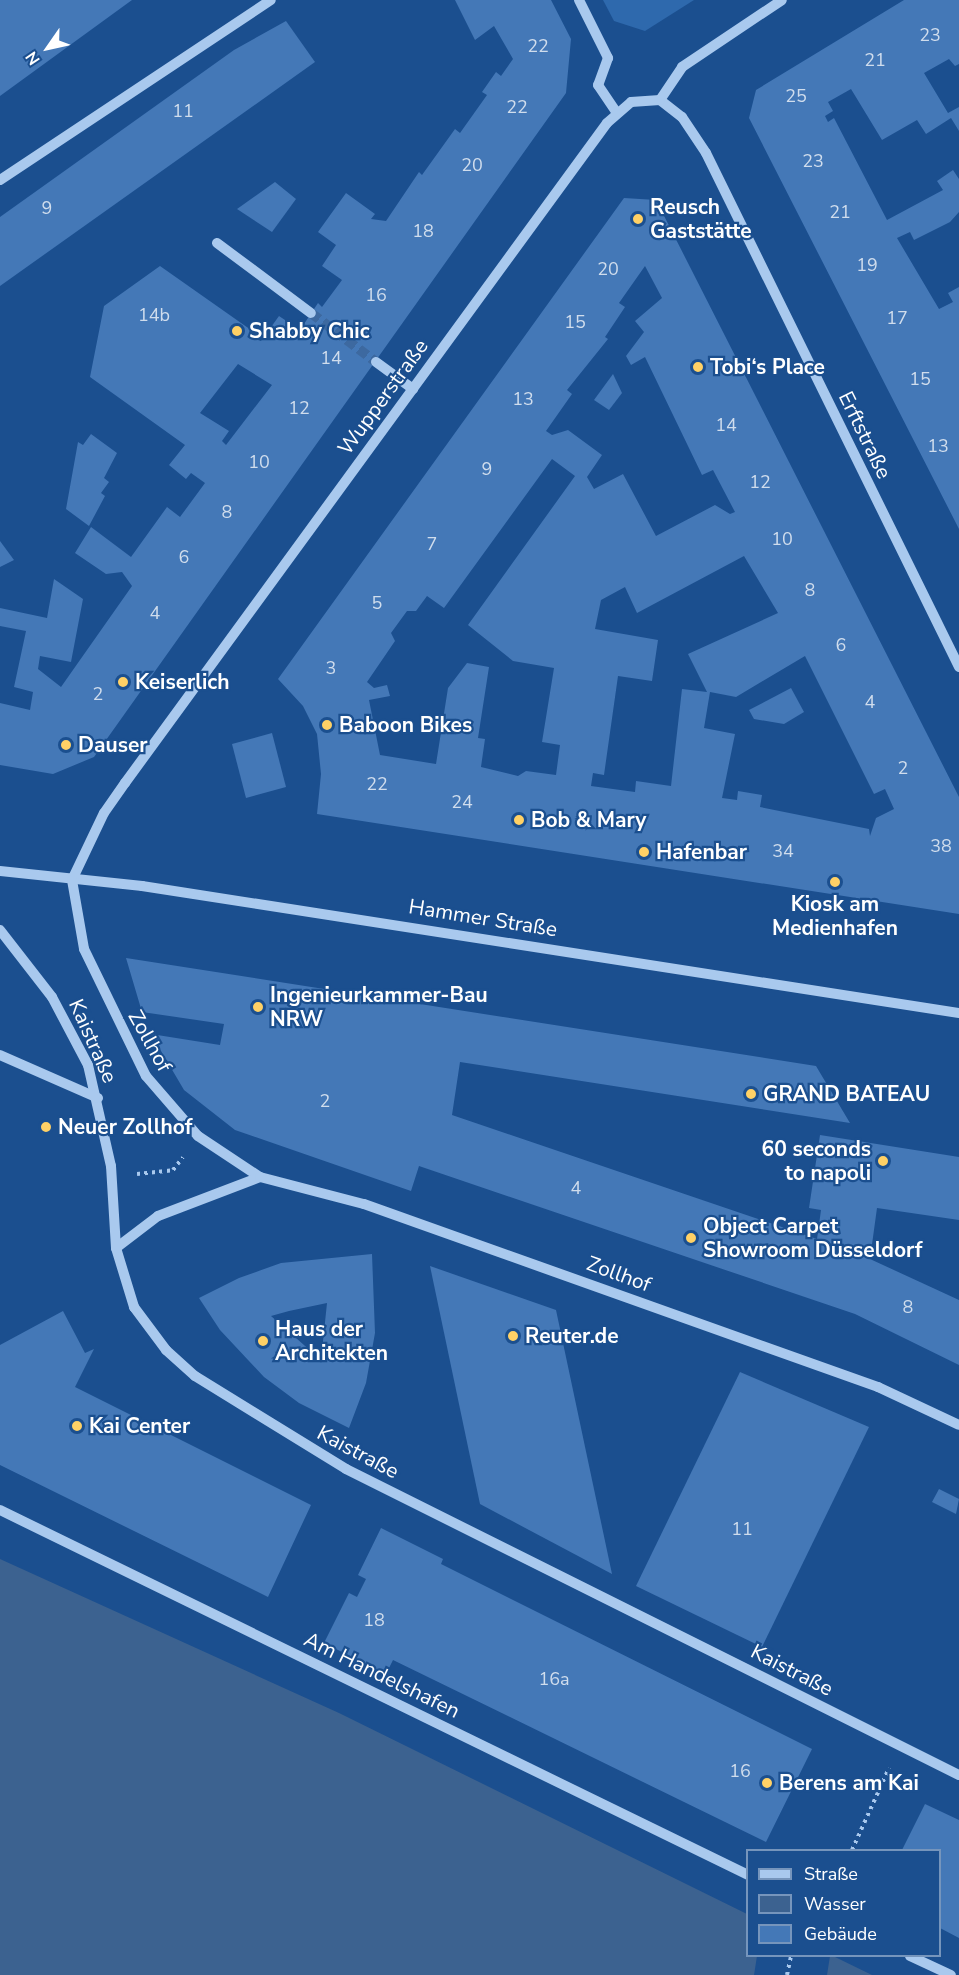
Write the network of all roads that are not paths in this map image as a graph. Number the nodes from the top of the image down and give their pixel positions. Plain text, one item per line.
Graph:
1 (271, 0) edge
2 (579, 0) edge
3 (782, 0) edge
4 (660, 100) junction
5 (616, 112) junction
6 (0, 180) edge
7 (217, 243) dead end
8 (311, 313) tunnel mouth
9 (376, 362) tunnel mouth
10 (413, 389) junction
11 (959, 667) edge
12 (0, 871) edge
13 (72, 880) junction
14 (0, 930) edge
15 (959, 1013) edge
16 (0, 1055) edge
17 (98, 1098) junction
18 (260, 1177) junction
19 (116, 1248) junction
20 (959, 1425) edge
21 (0, 1510) edge
22 (959, 1775) edge
23 (746, 1875) edge
24 (912, 1957) edge
25 (951, 1975) edge

1 - 6 street
2 - 5 street
3 - 4 street
4 - 5 street
4 - 11 street, Erftstraße
5 - 10 street, Wupperstraße
7 - 8 street
9 - 10 street
10 - 13 street, Wupperstraße
12 - 13 street, Hammer Straße
13 - 15 street, Hammer Straße
13 - 18 street, Zollhof
14 - 17 street, Kaistraße
16 - 17 street
17 - 19 street, Kaistraße
18 - 19 street
18 - 20 street, Zollhof
19 - 22 street, Kaistraße
21 - 23 street, Am Handelshafen
24 - 25 street

